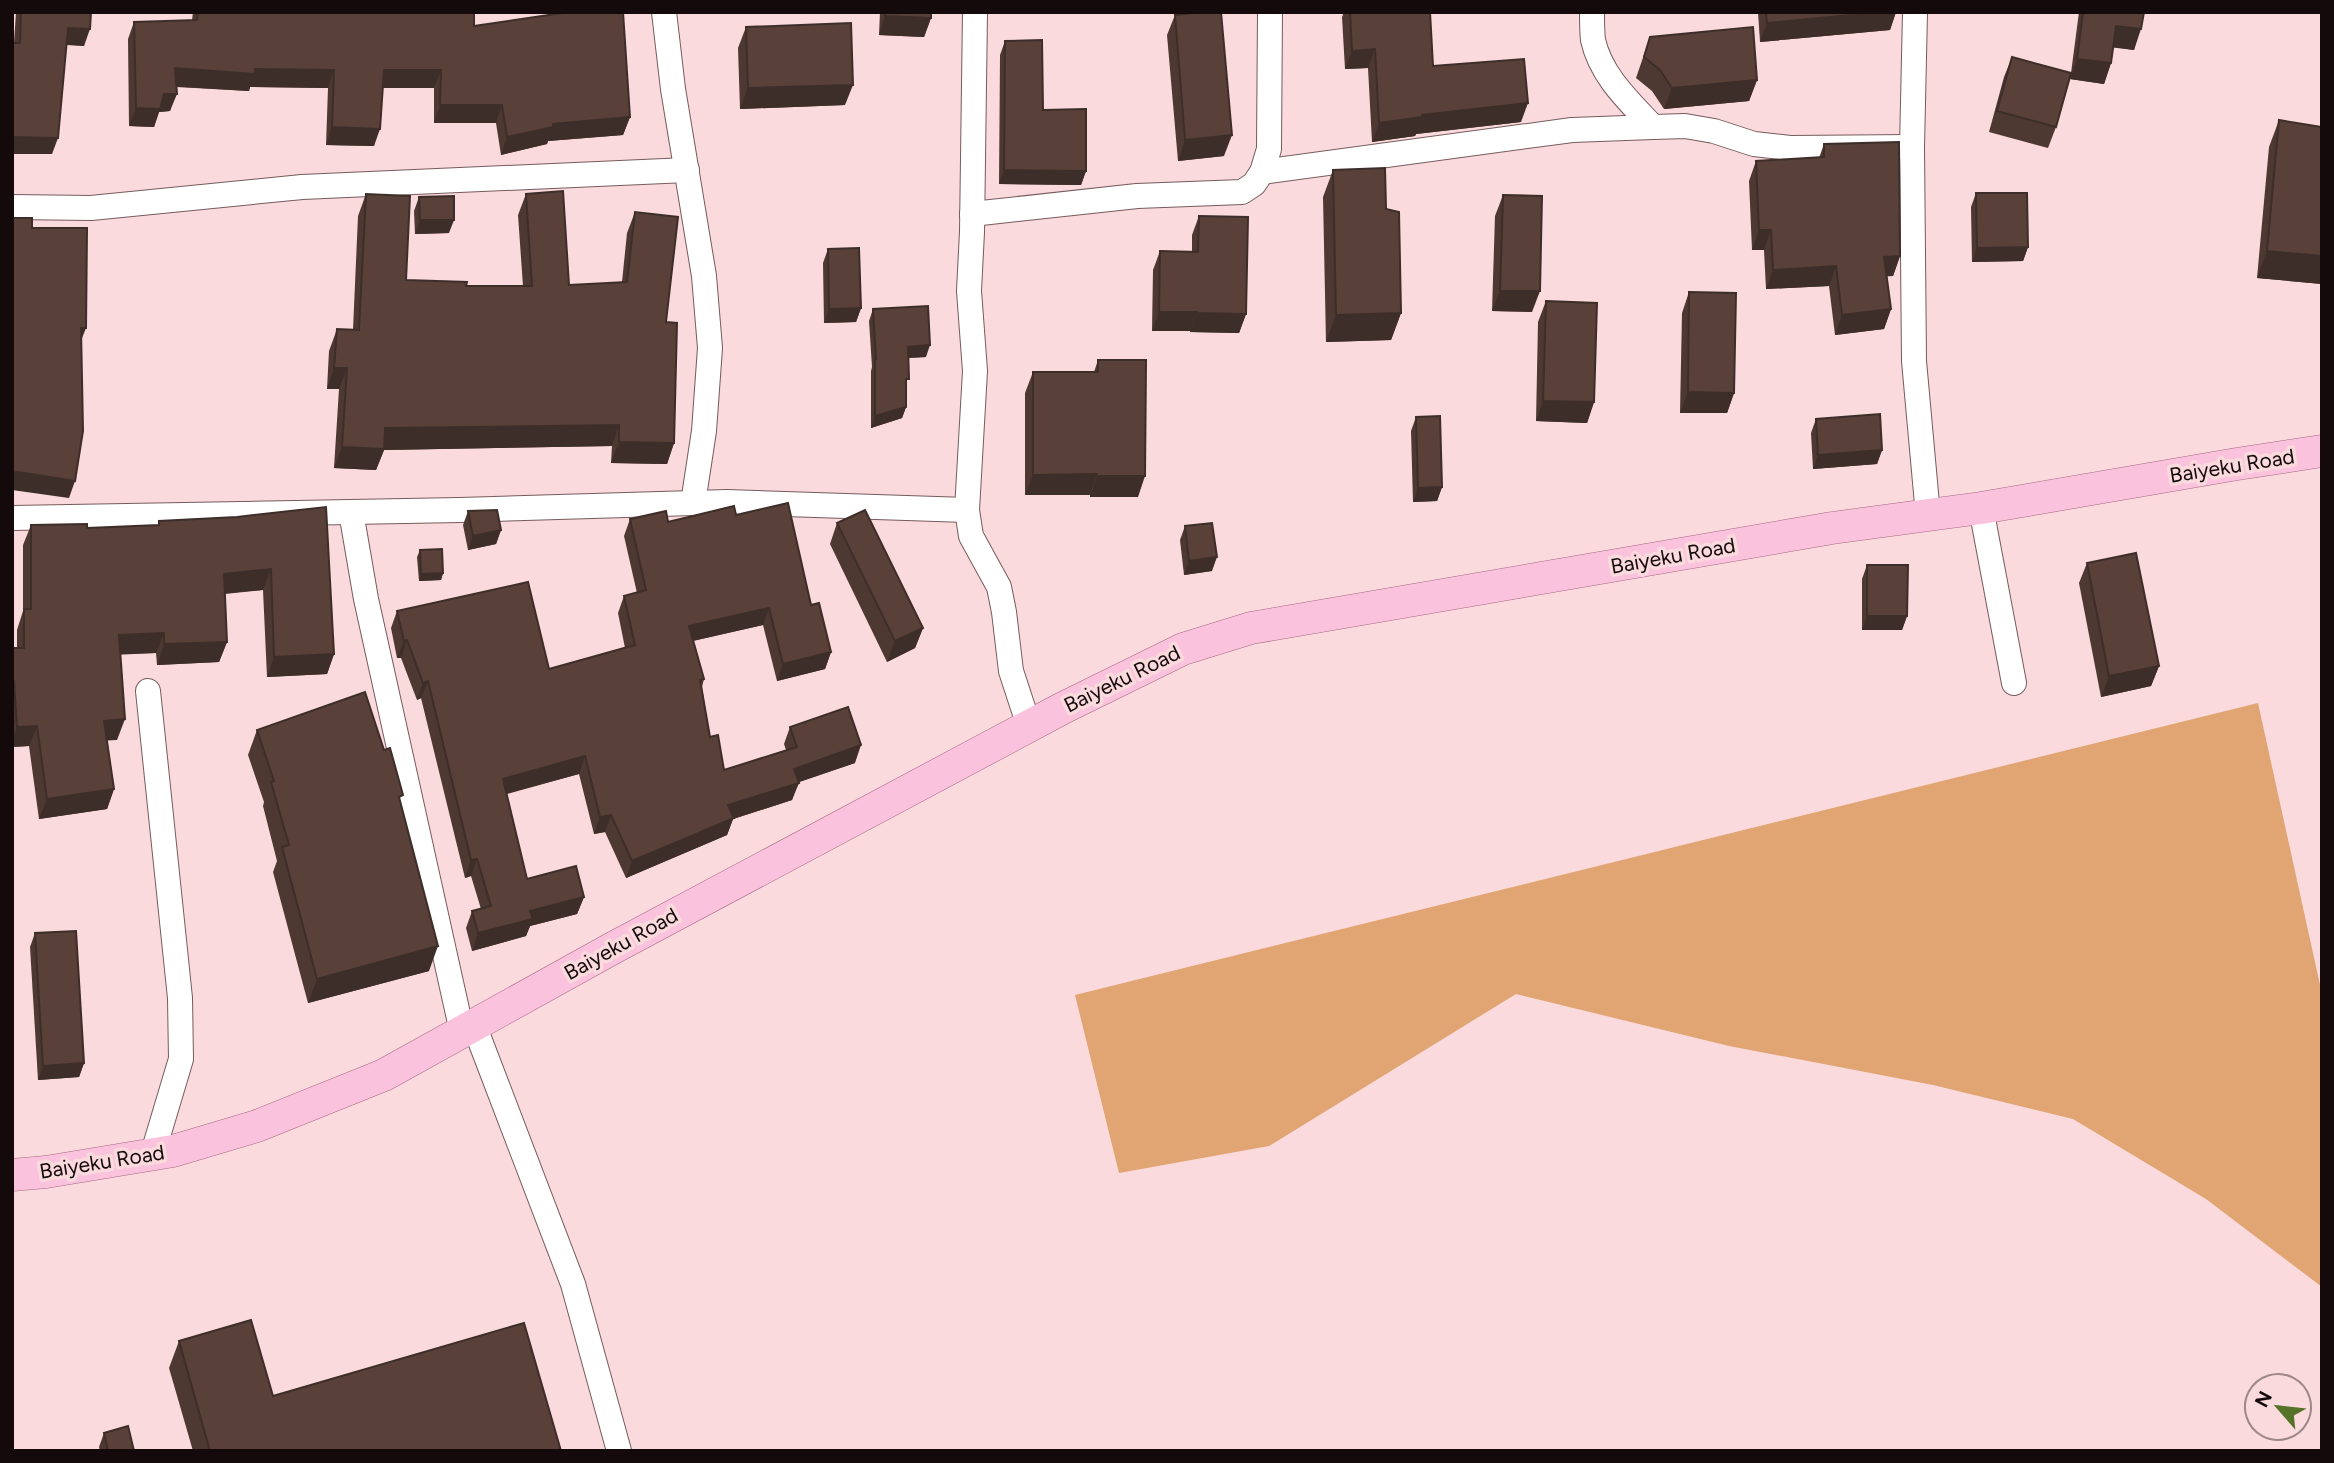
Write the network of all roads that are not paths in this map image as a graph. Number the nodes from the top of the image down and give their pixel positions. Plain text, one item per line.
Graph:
1 (664, 12) edge
2 (975, 12) edge
3 (1270, 12) edge
4 (1592, 12) edge
5 (1915, 12) edge
6 (1653, 127) junction
7 (1912, 146) junction
8 (687, 170) junction
9 (1262, 172) junction
10 (12, 207) edge
11 (972, 214) junction
12 (2322, 451) edge
13 (693, 503) junction
14 (1981, 508) junction
15 (967, 510) junction
16 (351, 512) junction
17 (1928, 515) junction
18 (12, 518) edge
19 (2014, 683) dead end
20 (148, 691) dead end
21 (1028, 726) junction
22 (468, 1029) junction
23 (152, 1156) junction
24 (12, 1175) edge
25 (619, 1451) edge

1 - 8 street
2 - 11 street
3 - 9 street
4 - 6 street
5 - 7 street
6 - 7 street
6 - 9 street
7 - 17 street
8 - 10 street
8 - 13 street
9 - 11 street
11 - 15 street
12 - 14 main road, Baiyeku Road
13 - 15 street
13 - 16 street
14 - 17 main road, Baiyeku Road
14 - 19 street
15 - 21 street
16 - 18 street
16 - 22 street
17 - 21 main road, Baiyeku Road
20 - 23 street
21 - 22 main road, Baiyeku Road
22 - 23 main road, Baiyeku Road
22 - 25 street
23 - 24 main road, Baiyeku Road

